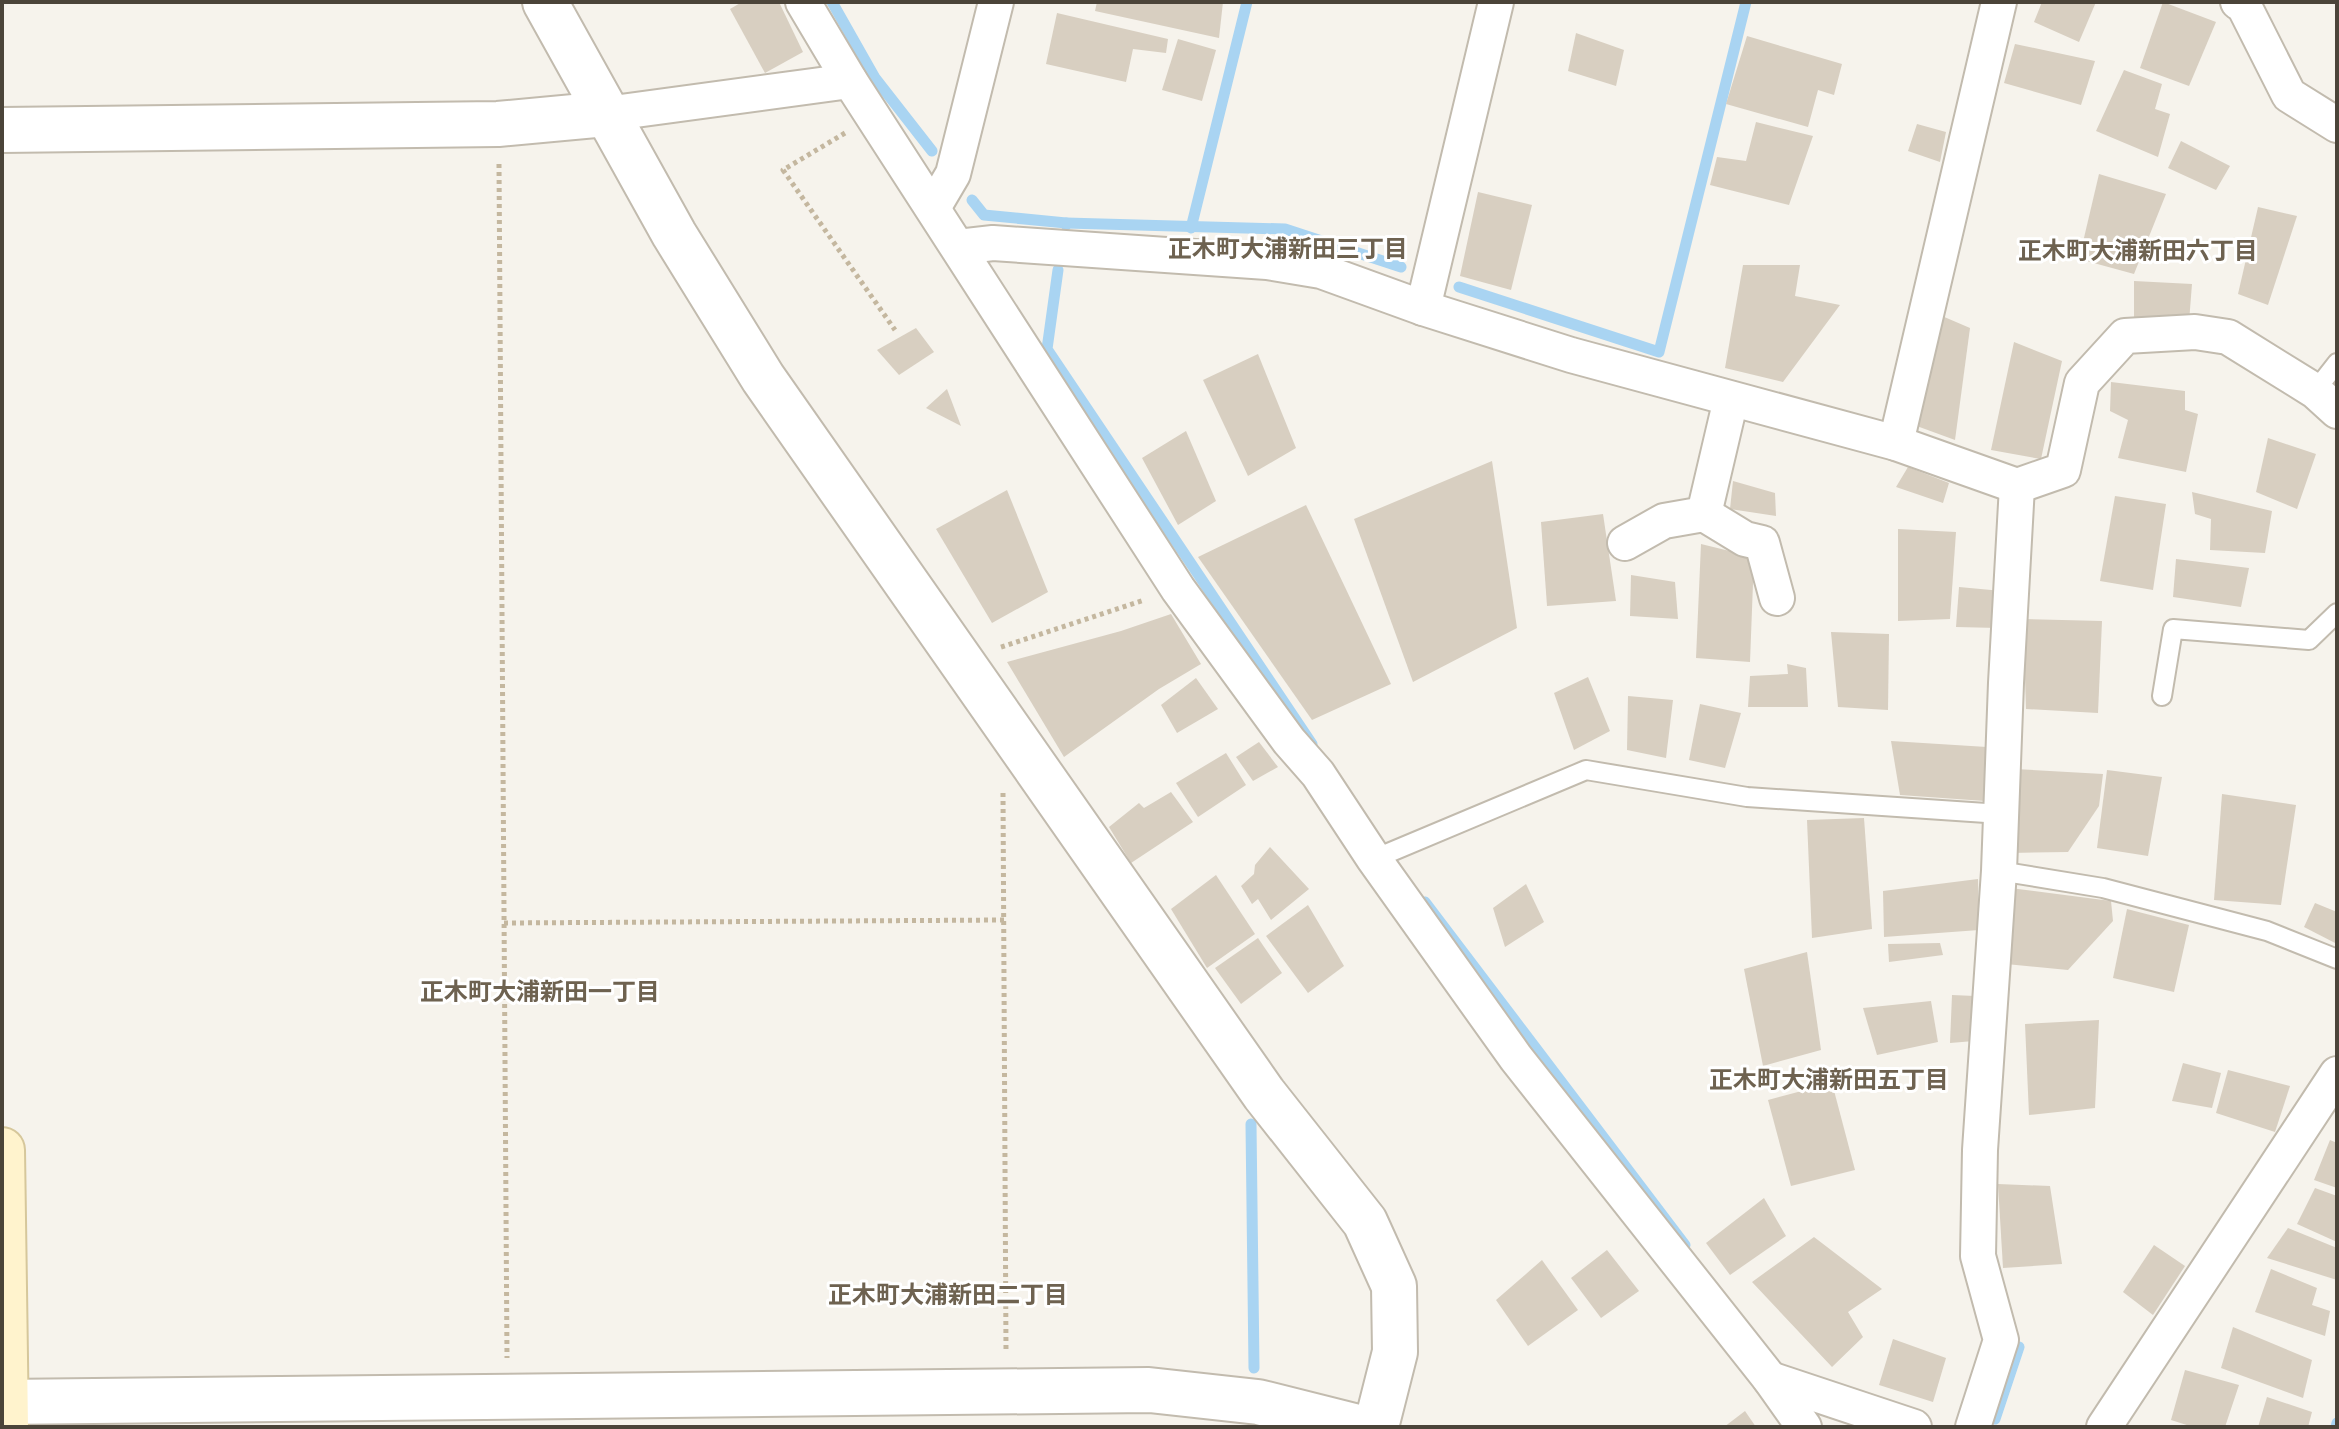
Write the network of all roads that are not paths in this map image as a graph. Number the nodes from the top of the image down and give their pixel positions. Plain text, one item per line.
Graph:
1 (545, 2) edge
2 (803, 2) edge
3 (996, 2) edge
4 (1496, 2) edge
5 (1999, 2) edge
6 (2238, 2) edge
7 (850, 81) junction
8 (606, 114) junction
9 (2337, 125) edge
10 (2, 130) edge
11 (933, 208) junction
12 (958, 247) junction
13 (1423, 308) junction
14 (2337, 363) edge
15 (1731, 399) junction
16 (2326, 401) edge
17 (1896, 443) junction
18 (2017, 486) junction
19 (1704, 514) junction
20 (1625, 543) dead end
21 (1777, 598) dead end
22 (2337, 613) edge
23 (2162, 696) dead end
24 (2001, 814) junction
25 (1374, 859) junction
26 (1999, 871) junction
27 (2337, 959) edge
28 (2337, 1074) edge
29 (2, 1150) edge
30 (1770, 1379) junction
31 (4, 1410) edge
32 (1358, 1427) edge
33 (1376, 1427) edge
34 (1804, 1427) edge
35 (1914, 1427) edge
36 (1973, 1427) edge
37 (2104, 1427) edge

1 - 8 street
2 - 7 street
3 - 11 street
4 - 13 street
5 - 17 street
6 - 9 street
7 - 8 street
7 - 11 street
8 - 10 street
8 - 33 street
11 - 12 street
12 - 13 street
12 - 25 street
13 - 15 street
14 - 16 lane
15 - 17 street
15 - 19 street
16 - 18 street
17 - 18 street
18 - 24 street
19 - 20 street
19 - 21 street
22 - 23 lane
24 - 25 lane
24 - 26 street
25 - 30 street
26 - 27 lane
26 - 36 street
28 - 37 street
29 - 31 main road
30 - 34 street
30 - 35 street
31 - 32 street

